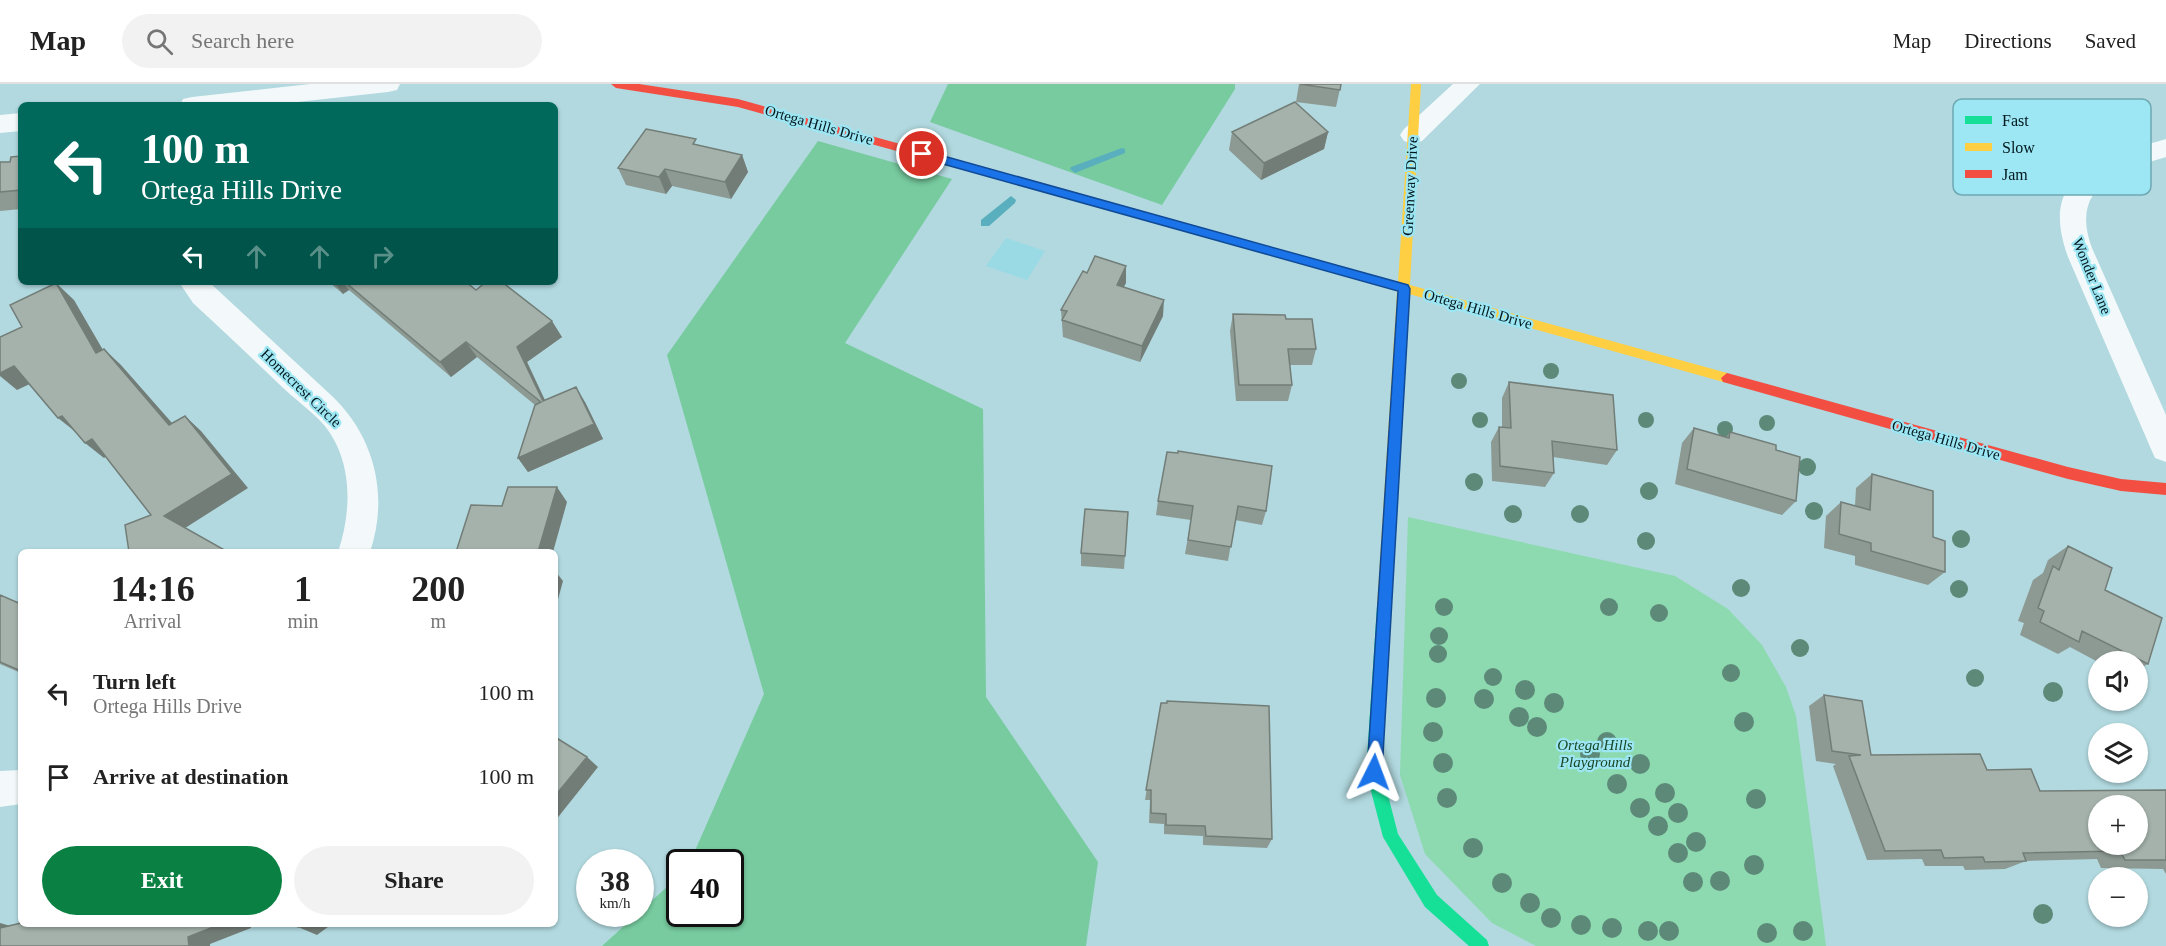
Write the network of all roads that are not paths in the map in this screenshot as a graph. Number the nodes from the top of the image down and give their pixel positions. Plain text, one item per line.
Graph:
1 (388, 84) edge
2 (616, 84) edge
3 (1416, 84) edge
4 (1468, 84) edge
5 (220, 102) edge
6 (18, 122) edge
7 (0, 124) edge
8 (1413, 135) junction
9 (2166, 148) edge
10 (2151, 153) edge
11 (2078, 195) edge
12 (196, 285) edge
13 (1404, 289) junction
14 (2166, 450) edge
15 (2166, 489) edge
16 (355, 549) edge
17 (18, 787) edge
18 (0, 789) edge
19 (1481, 946) edge

1 - 5 street
2 - 13 street, Ortega Hills Drive
3 - 8 street, Greenway Drive
4 - 8 street
6 - 7 street
8 - 13 street, Greenway Drive
9 - 10 street, Wonder Lane
11 - 14 street, Wonder Lane
12 - 16 street, Homecrest Circle
13 - 15 street, Ortega Hills Drive
13 - 19 street, Greenway Drive
17 - 18 street

